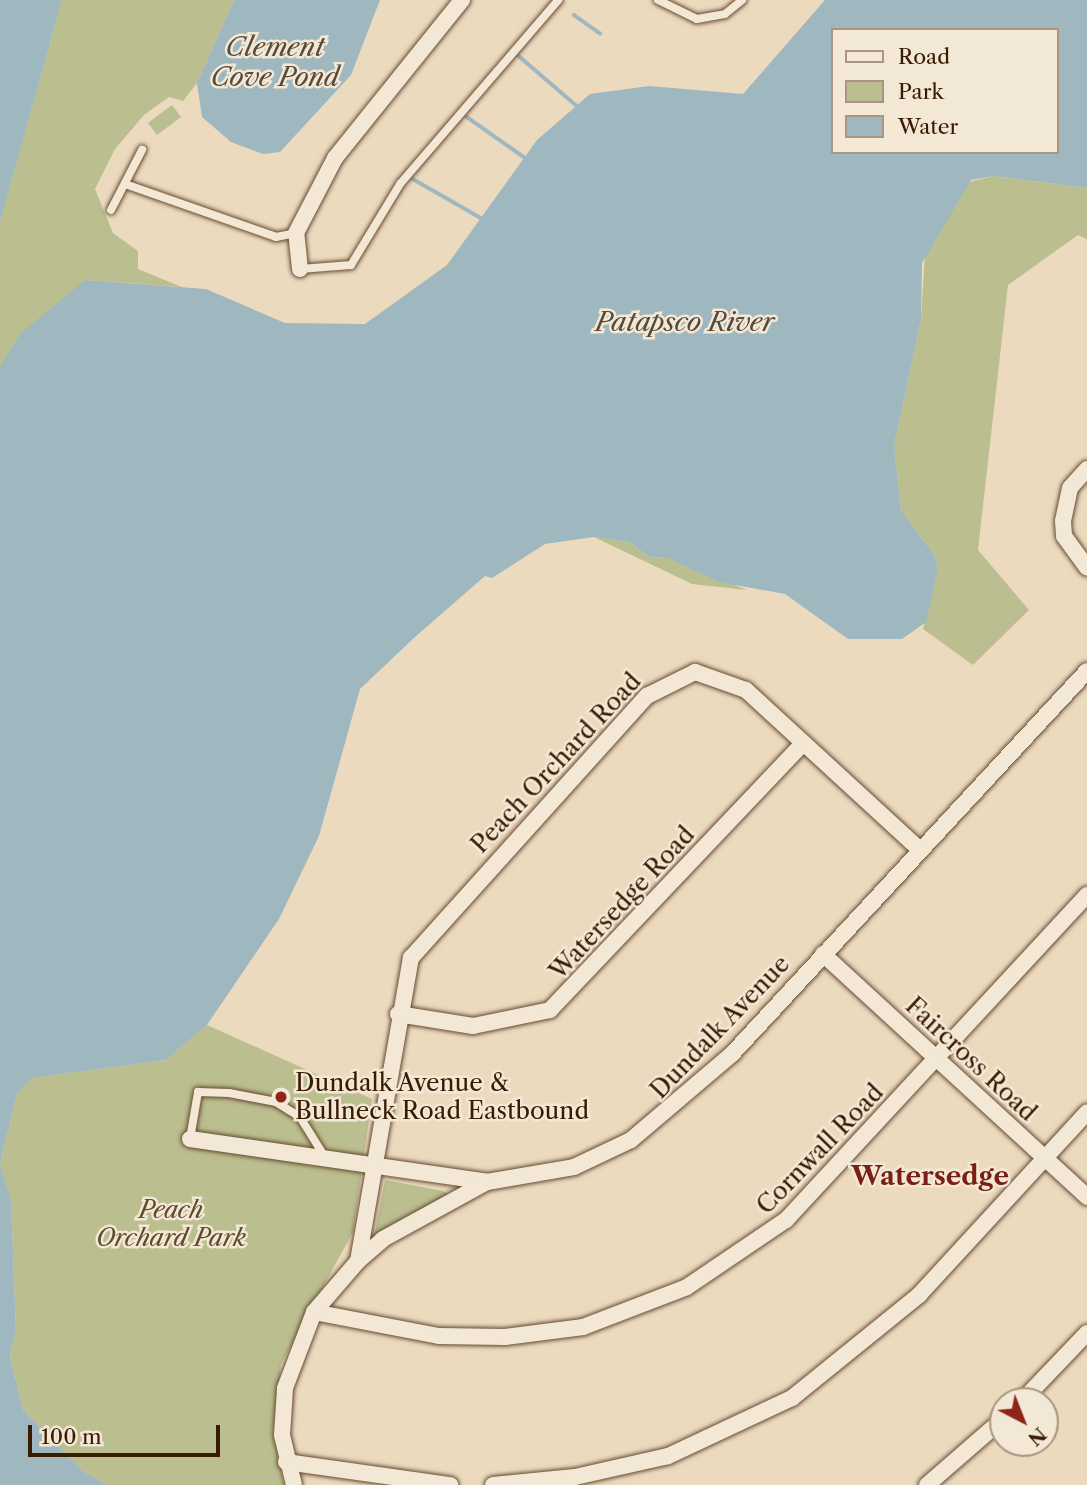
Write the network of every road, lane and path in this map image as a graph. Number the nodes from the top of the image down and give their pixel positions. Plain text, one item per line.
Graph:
1 (462, 0) edge
2 (558, 0) edge
3 (659, 0) edge
4 (742, 0) edge
5 (142, 150) dead end
6 (125, 184) junction
7 (111, 210) dead end
8 (296, 233) junction
9 (300, 269) joint
10 (1087, 470) edge
11 (1087, 568) edge
12 (1087, 671) edge
13 (803, 743) junction
14 (919, 849) junction
15 (1087, 895) edge
16 (823, 954) junction
17 (398, 1014) junction
18 (937, 1058) junction
19 (1087, 1112) edge
20 (190, 1139) joint
21 (326, 1158) junction
22 (1045, 1158) junction
23 (374, 1167) junction
24 (487, 1182) junction
25 (1087, 1197) edge
26 (358, 1261) junction
27 (314, 1312) junction
28 (1087, 1333) edge
29 (1035, 1387) edge
30 (989, 1431) edge
31 (286, 1462) junction
32 (294, 1485) edge
33 (450, 1485) edge
34 (493, 1485) edge
35 (927, 1485) edge

1 - 8 street
2 - 9 lane
3 - 4 lane
5 - 6 lane
6 - 7 lane
6 - 8 lane
8 - 9 street
10 - 11 street
12 - 14 street, Dundalk Avenue
13 - 14 street, Peach Orchard Road
13 - 17 street, Watersedge Road
13 - 17 street, Peach Orchard Road
14 - 16 street, Dundalk Avenue
15 - 18 street, Cornwall Road
16 - 18 street, Faircross Road
16 - 24 street, Dundalk Avenue
17 - 23 street, Peach Orchard Road
18 - 22 street, Faircross Road
18 - 27 street, Cornwall Road
19 - 22 street
20 - 21 street, Dundalk Avenue
20 - 21 lane
21 - 23 street, Dundalk Avenue
22 - 25 street, Faircross Road
22 - 34 street
23 - 24 street, Dundalk Avenue
23 - 26 street, Peach Orchard Road
24 - 26 street
26 - 27 street
27 - 31 street
28 - 29 street
30 - 35 street
31 - 32 street
31 - 33 street

